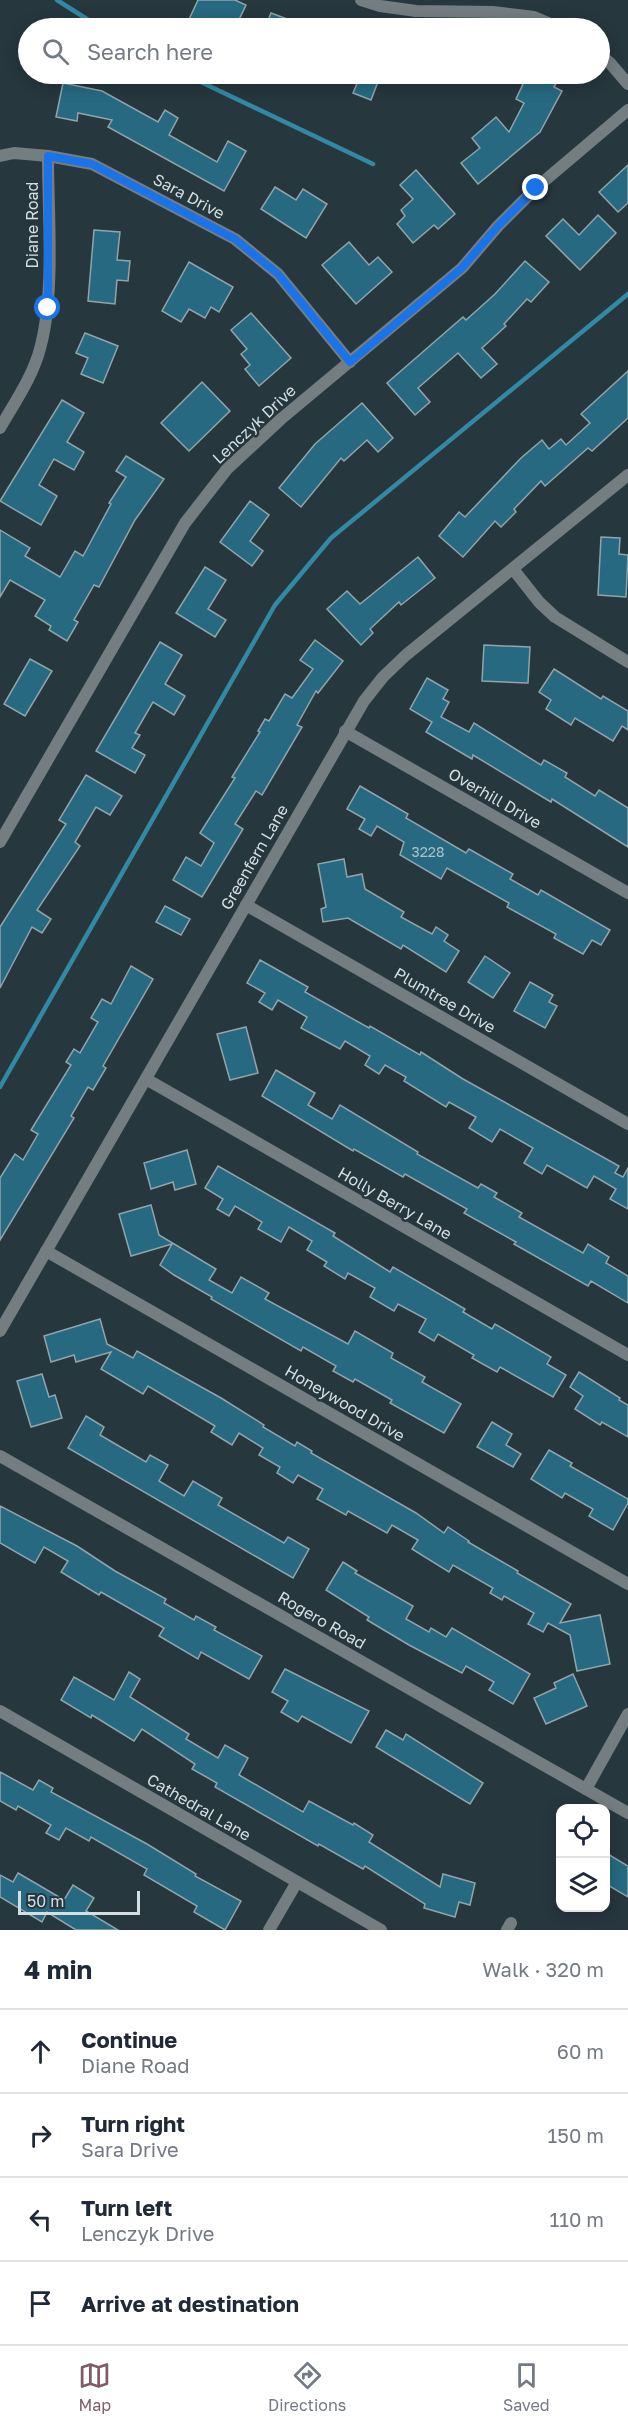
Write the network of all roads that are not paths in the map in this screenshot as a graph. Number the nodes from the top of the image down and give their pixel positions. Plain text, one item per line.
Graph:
1 (361, 0) edge
2 (536, 18) edge
3 (610, 63) edge
4 (628, 84) edge
5 (628, 110) edge
6 (0, 156) edge
7 (48, 156) junction
8 (350, 362) junction
9 (0, 428) edge
10 (628, 475) edge
11 (513, 569) junction
12 (628, 662) edge
13 (345, 731) junction
14 (0, 842) edge
15 (628, 893) edge
16 (246, 905) junction
17 (146, 1079) junction
18 (628, 1124) edge
19 (46, 1251) junction
20 (0, 1331) edge
21 (628, 1355) edge
22 (0, 1456) edge
23 (628, 1584) edge
24 (0, 1711) edge
25 (628, 1714) edge
26 (586, 1789) junction
27 (628, 1813) edge
28 (297, 1882) junction
29 (269, 1930) edge
30 (381, 1930) edge

1 - 2 street
3 - 4 street
5 - 8 street, Lenczyk Drive
6 - 7 street, Sara Drive
7 - 8 street, Sara Drive
7 - 9 street, Diane Road
8 - 14 street, Lenczyk Drive
10 - 11 street, Greenfern Lane
11 - 12 street
11 - 13 street, Greenfern Lane
13 - 15 street, Overhill Drive
13 - 16 street, Greenfern Lane
16 - 17 street, Greenfern Lane
16 - 18 street, Plumtree Drive
17 - 19 street, Greenfern Lane
17 - 21 street, Holly Berry Lane
19 - 20 street, Greenfern Lane
19 - 23 street, Honeywood Drive
22 - 26 street, Rogero Road
24 - 28 street, Cathedral Lane
25 - 26 street
26 - 27 street, Rogero Road
28 - 29 street
28 - 30 street, Cathedral Lane

